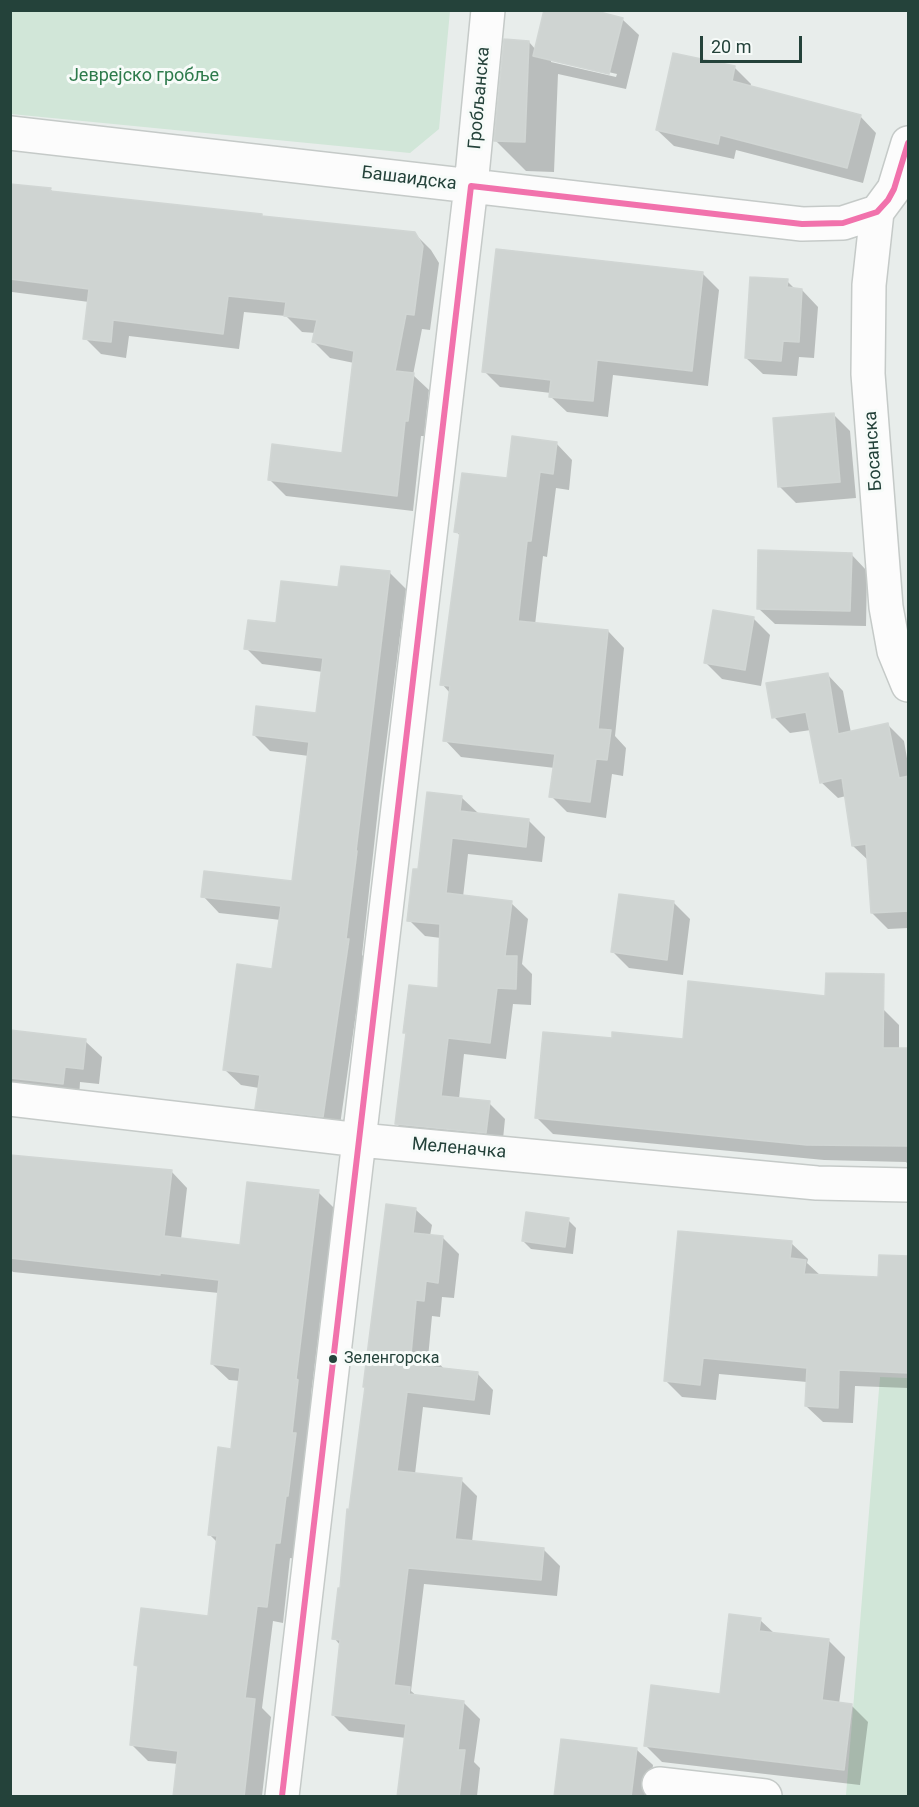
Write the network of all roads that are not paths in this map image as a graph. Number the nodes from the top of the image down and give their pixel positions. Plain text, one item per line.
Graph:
1 (488, 10) edge
2 (10, 133) edge
3 (909, 143) edge
4 (471, 186) junction
5 (877, 212) junction
6 (909, 685) edge
7 (10, 1099) edge
8 (360, 1140) junction
9 (909, 1185) edge
10 (659, 1784) dead end
11 (282, 1797) edge
12 (765, 1797) edge

1 - 4 street, Гробљанска
2 - 4 street, Башаидска
3 - 5 street
4 - 5 street, Башаидска
4 - 8 street
5 - 6 street, Босанска
7 - 8 street, Меленачка
8 - 9 street, Меленачка
8 - 11 street
10 - 12 street

